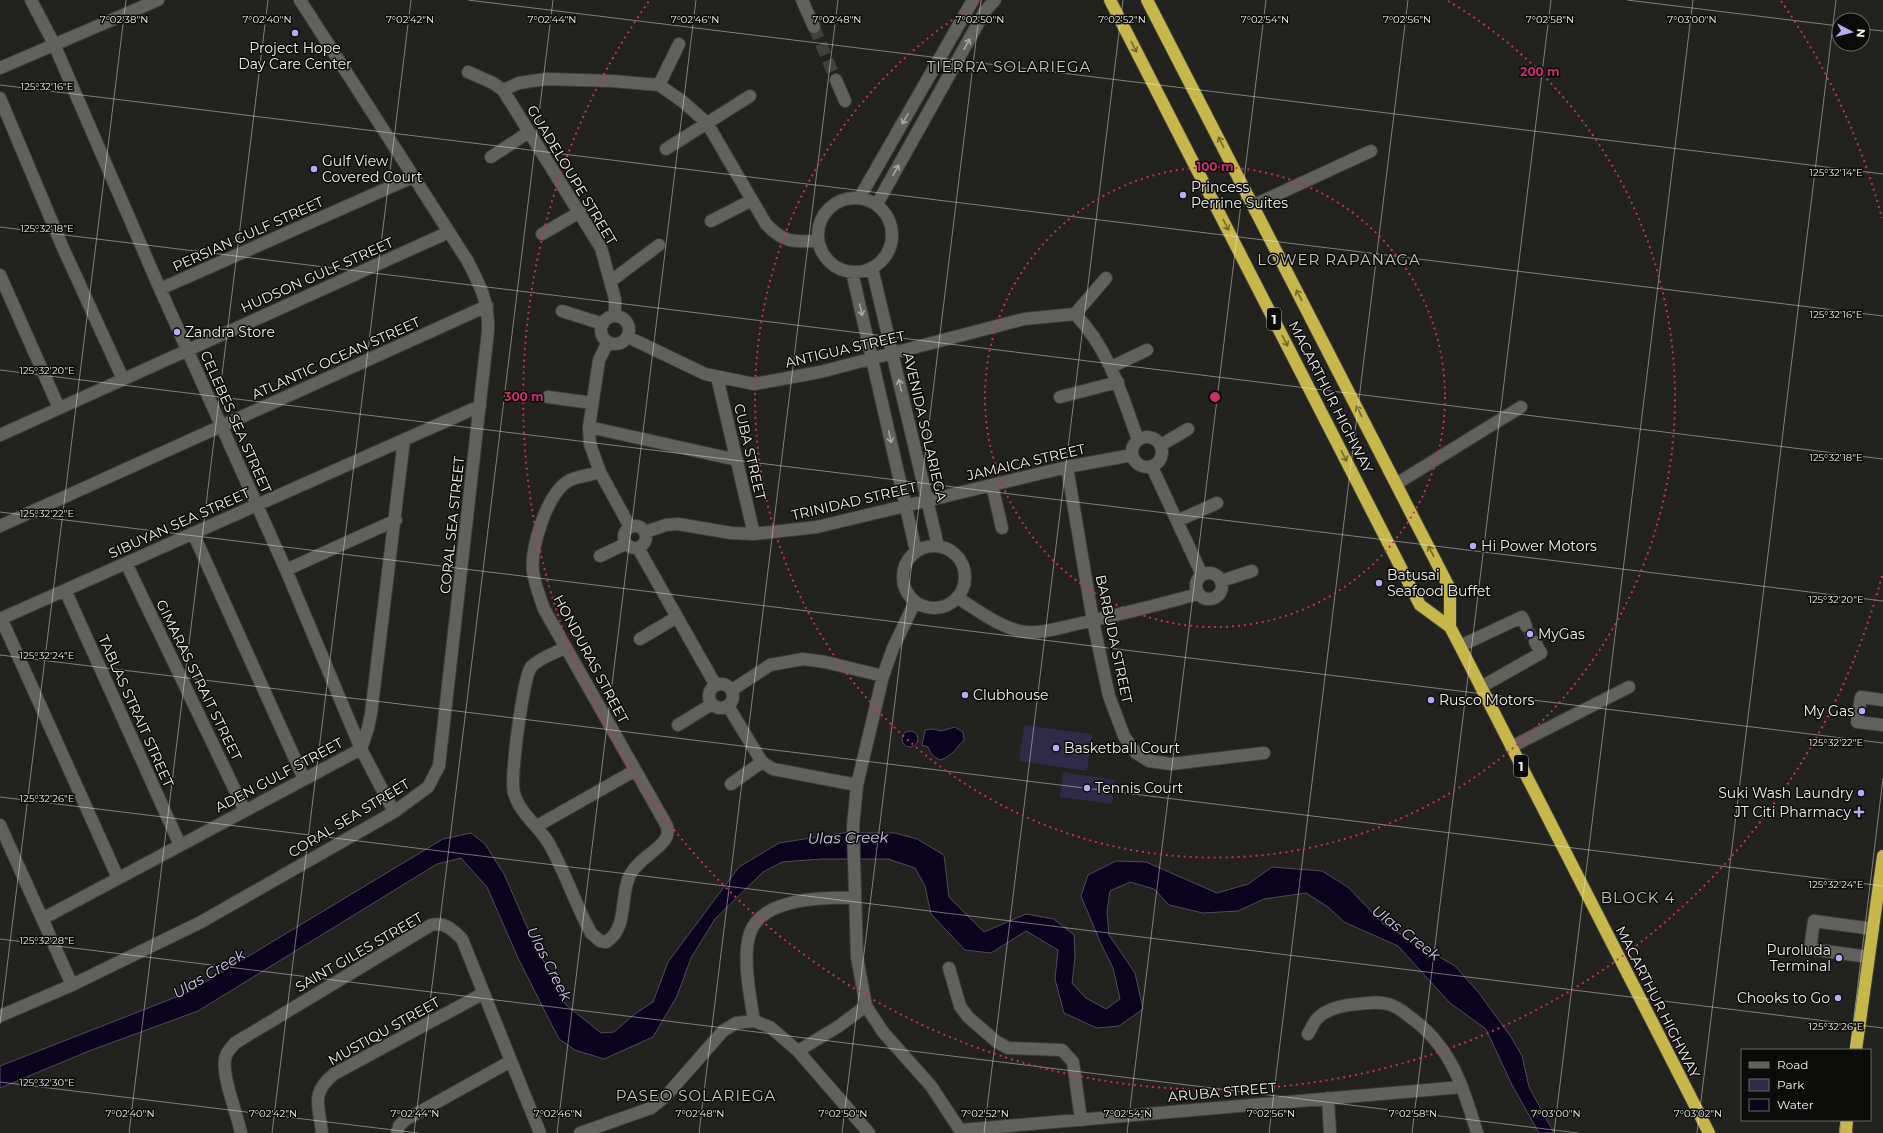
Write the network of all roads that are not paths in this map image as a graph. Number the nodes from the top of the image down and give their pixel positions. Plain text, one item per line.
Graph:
1 (31, 0) edge
2 (158, 0) edge
3 (300, 0) edge
4 (802, 0) edge
5 (972, 0) edge
6 (995, 0) edge
7 (1110, 0) edge
8 (1147, 0) edge
9 (964, 15) junction
10 (978, 24) junction
11 (814, 27) tunnel mouth
12 (54, 44) junction
13 (679, 44) dead end
14 (0, 68) edge
15 (468, 72) dead end
16 (836, 80) tunnel mouth
17 (659, 86) junction
18 (503, 90) junction
19 (750, 96) dead end
20 (0, 98) edge
21 (915, 100) junction
22 (845, 101) dead end
23 (930, 109) junction
24 (707, 123) junction
25 (529, 132) junction
26 (666, 149) dead end
27 (1371, 151) dead end
28 (491, 157) dead end
29 (413, 177) junction
30 (860, 197) junction
31 (752, 200) junction
32 (877, 204) junction
33 (1254, 205) junction
34 (580, 212) junction
35 (711, 221) dead end
36 (449, 232) junction
37 (542, 234) dead end
38 (818, 241) junction
39 (659, 245) dead end
40 (872, 268) junction
41 (852, 272) junction
42 (0, 275) edge
43 (1106, 278) dead end
44 (611, 281) junction
45 (160, 289) junction
46 (487, 306) junction
47 (562, 311) dead end
48 (1075, 314) junction
49 (615, 316) junction
50 (603, 324) junction
51 (628, 337) junction
52 (608, 342) junction
53 (187, 350) junction
54 (1147, 350) dead end
55 (892, 354) junction
56 (873, 359) junction
57 (1112, 367) junction
58 (717, 377) junction
59 (123, 379) junction
60 (1118, 382) junction
61 (548, 397) dead end
62 (1060, 397) dead end
63 (592, 403) junction
64 (480, 406) junction
65 (1521, 407) dead end
66 (60, 408) junction
67 (221, 426) junction
68 (589, 428) junction
69 (1188, 430) dead end
70 (0, 435) edge
71 (404, 440) junction
72 (1138, 440) junction
73 (1161, 445) junction
74 (1132, 455) junction
75 (737, 460) junction
76 (1067, 467) junction
77 (1152, 467) junction
78 (600, 472) junction
79 (1396, 484) junction
80 (992, 485) junction
81 (927, 500) junction
82 (1217, 503) dead end
83 (257, 505) junction
84 (906, 505) junction
85 (396, 520) junction
86 (1177, 521) junction
87 (0, 526) edge
88 (630, 527) junction
89 (1002, 528) dead end
90 (645, 532) junction
91 (193, 533) junction
92 (754, 534) junction
93 (625, 544) junction
94 (938, 546) junction
95 (638, 548) junction
96 (916, 551) junction
97 (600, 556) dead end
98 (126, 563) junction
99 (286, 570) junction
100 (1252, 572) dead end
101 (1202, 575) junction
102 (1221, 581) junction
103 (65, 590) junction
104 (1198, 594) junction
105 (958, 598) junction
106 (915, 602) junction
107 (677, 617) junction
108 (0, 618) edge
109 (1093, 620) junction
110 (1526, 626) tunnel mouth
111 (1450, 628) junction
112 (640, 639) dead end
113 (1535, 642) tunnel mouth
114 (1460, 646) junction
115 (565, 648) junction
116 (883, 676) junction
117 (715, 684) junction
118 (1481, 687) junction
119 (1629, 688) dead end
120 (732, 690) junction
121 (1883, 700) edge
122 (712, 704) junction
123 (728, 706) junction
124 (678, 725) dead end
125 (1883, 725) edge
126 (1511, 747) junction
127 (361, 749) junction
128 (1264, 753) dead end
129 (762, 762) junction
130 (634, 771) junction
131 (304, 780) junction
132 (731, 784) dead end
133 (857, 785) junction
134 (245, 811) junction
135 (394, 812) junction
136 (0, 825) edge
137 (537, 826) junction
138 (180, 845) junction
139 (1883, 856) edge
140 (118, 878) junction
141 (854, 898) junction
142 (42, 918) junction
143 (1873, 929) junction
144 (1869, 956) junction
145 (949, 968) dead end
146 (72, 985) junction
147 (484, 992) junction
148 (866, 1006) junction
149 (0, 1016) edge
150 (754, 1021) junction
151 (1308, 1034) dead end
152 (1856, 1049) edge
153 (798, 1051) junction
154 (511, 1061) junction
155 (1462, 1087) junction
156 (1328, 1098) junction
157 (1081, 1120) junction
158 (1847, 1121) edge
159 (961, 1132) edge
160 (241, 1133) edge
161 (322, 1133) edge
162 (397, 1133) edge
163 (540, 1133) edge
164 (580, 1133) edge
165 (869, 1133) edge
166 (1330, 1133) edge
167 (1477, 1133) edge
168 (1709, 1133) edge
169 (1846, 1133) edge

1 - 12 street, CELEBES SEA STREET
2 - 12 street
3 - 29 street, CORAL SEA STREET
4 - 11 street
5 - 9 street
6 - 10 street
7 -> 111 highway, MACARTHUR HIGHWAY / 1
33 -> 8 highway, MACARTHUR HIGHWAY / 1
9 - 10 street
9 - 21 street
23 -> 10 street
12 - 14 street
12 - 45 street, CELEBES SEA STREET
13 - 17 street
15 - 18 street, GUADELOUPE STREET
16 - 22 street
17 - 18 street
17 - 24 street
18 - 25 street, GUADELOUPE STREET
19 - 24 street
20 - 59 street
21 - 23 street
21 -> 30 street
32 -> 23 street
24 - 26 street
24 - 31 street
25 - 28 street
25 - 34 street, GUADELOUPE STREET
27 - 33 street
29 - 36 street, CORAL SEA STREET
29 - 45 street, PERSIAN GULF STREET
30 - 32 street
30 - 38 street
31 - 35 street
31 - 38 street
32 - 40 street
79 -> 33 highway, MACARTHUR HIGHWAY / 1
34 - 37 street
34 - 44 street, GUADELOUPE STREET
36 - 46 street, CORAL SEA STREET
36 - 53 street, HUDSON GULF STREET
38 - 41 street
39 - 44 street
40 - 41 street
40 - 55 street, AVENIDA SOLARIEGA
41 -> 56 street
42 - 66 street
43 - 48 street
44 - 49 street, GUADELOUPE STREET
45 - 53 street, CELEBES SEA STREET
46 - 64 street, CORAL SEA STREET
46 - 67 street, ATLANTIC OCEAN STREET
47 - 50 street
48 - 55 street, ANTIGUA STREET
48 - 57 street
49 - 50 street
49 - 51 street
50 - 52 street
51 - 52 street
51 - 58 street, ANTIGUA STREET
52 - 63 street
53 - 59 street, HUDSON GULF STREET
53 - 67 street, CELEBES SEA STREET
54 - 57 street
55 - 56 street, ANTIGUA STREET
81 -> 55 street, AVENIDA SOLARIEGA
56 - 58 street, ANTIGUA STREET
56 -> 84 street
57 - 60 street
58 - 75 street, CUBA STREET
59 - 66 street, HUDSON GULF STREET
60 - 62 street
60 - 72 street
61 - 63 street
63 - 68 street
64 - 71 street, SIBUYAN SEA STREET
64 - 135 street, CORAL SEA STREET
65 - 79 street
66 - 70 street, HUDSON GULF STREET
67 - 83 street, CELEBES SEA STREET
67 - 87 street, ATLANTIC OCEAN STREET
68 - 75 street
68 - 78 street
69 - 73 street
71 - 83 street, SIBUYAN SEA STREET
71 - 85 street, ADEN GULF STREET
72 - 73 street
72 - 74 street
73 - 77 street
74 - 76 street, JAMAICA STREET
74 - 77 street
75 - 92 street, CUBA STREET
76 - 80 street, JAMAICA STREET
76 - 109 street, BARBUDA STREET
77 - 86 street
78 - 88 street
78 - 115 street, HONDURAS STREET
111 -> 79 highway, MACARTHUR HIGHWAY / 1
80 - 81 street, JAMAICA STREET
80 - 89 street
81 - 84 street, TRINIDAD STREET
81 - 94 street, AVENIDA SOLARIEGA
82 - 86 street
83 - 91 street, SIBUYAN SEA STREET
83 - 99 street, CELEBES SEA STREET
84 - 92 street, TRINIDAD STREET
84 - 96 street
85 - 99 street
85 - 127 street, ADEN GULF STREET
86 - 101 street
88 - 90 street
88 - 93 street
90 - 92 street, TRINIDAD STREET
90 - 95 street
91 - 98 street, SIBUYAN SEA STREET
91 - 131 street
93 - 95 street
93 - 97 street
94 - 96 street
94 - 105 street
95 - 107 street
96 - 106 street
98 - 103 street, SIBUYAN SEA STREET
98 - 134 street, GIMARAS STRAIT STREET
99 - 127 street, CELEBES SEA STREET
100 - 102 street
101 - 102 street
101 - 104 street
102 - 104 street
103 - 108 street, SIBUYAN SEA STREET
103 - 138 street, TABLAS STRAIT STREET
104 - 109 street
105 - 106 street
105 - 109 street
106 - 116 street
107 - 112 street
107 - 117 street
108 - 140 street
109 - 128 street, BARBUDA STREET
110 - 114 street
111 - 114 highway, MACARTHUR HIGHWAY / 1
113 - 118 street
114 - 118 highway, MACARTHUR HIGHWAY / 1
115 - 130 street, HONDURAS STREET
115 - 137 street
116 - 120 street
116 - 133 street
117 - 120 street
117 - 122 street
118 - 126 highway, MACARTHUR HIGHWAY / 1
119 - 126 street
120 - 123 street
121 - 125 street
122 - 123 street
122 - 124 street
123 - 129 street
126 - 168 highway, MACARTHUR HIGHWAY / 1
127 - 131 street, ADEN GULF STREET
127 - 135 street, CELEBES SEA STREET
129 - 132 street
129 - 133 street
130 - 137 street
130 - 137 street, HONDURAS STREET
131 - 134 street, ADEN GULF STREET
133 - 141 street
134 - 138 street, ADEN GULF STREET
135 - 146 street, CORAL SEA STREET
136 - 142 street
138 - 140 street, ADEN GULF STREET
139 - 143 highway
140 - 142 street, ADEN GULF STREET
141 - 148 street
141 - 150 street
142 - 146 street
143 - 144 highway
143 - 144 street
144 - 152 highway
145 - 157 street
146 - 149 street, CORAL SEA STREET
147 - 154 street, SAINT GILES STREET
147 - 160 street, SAINT GILES STREET
147 - 161 street, MUSTIQU STREET
148 - 153 street
148 - 159 street
150 - 153 street
150 - 164 street
151 - 155 street
153 - 165 street
154 - 162 street
154 - 163 street, SAINT GILES STREET
155 - 156 street, ARUBA STREET
155 - 167 street
156 - 157 street, ARUBA STREET
156 - 166 street
157 - 159 street, ARUBA STREET
158 - 169 highway

